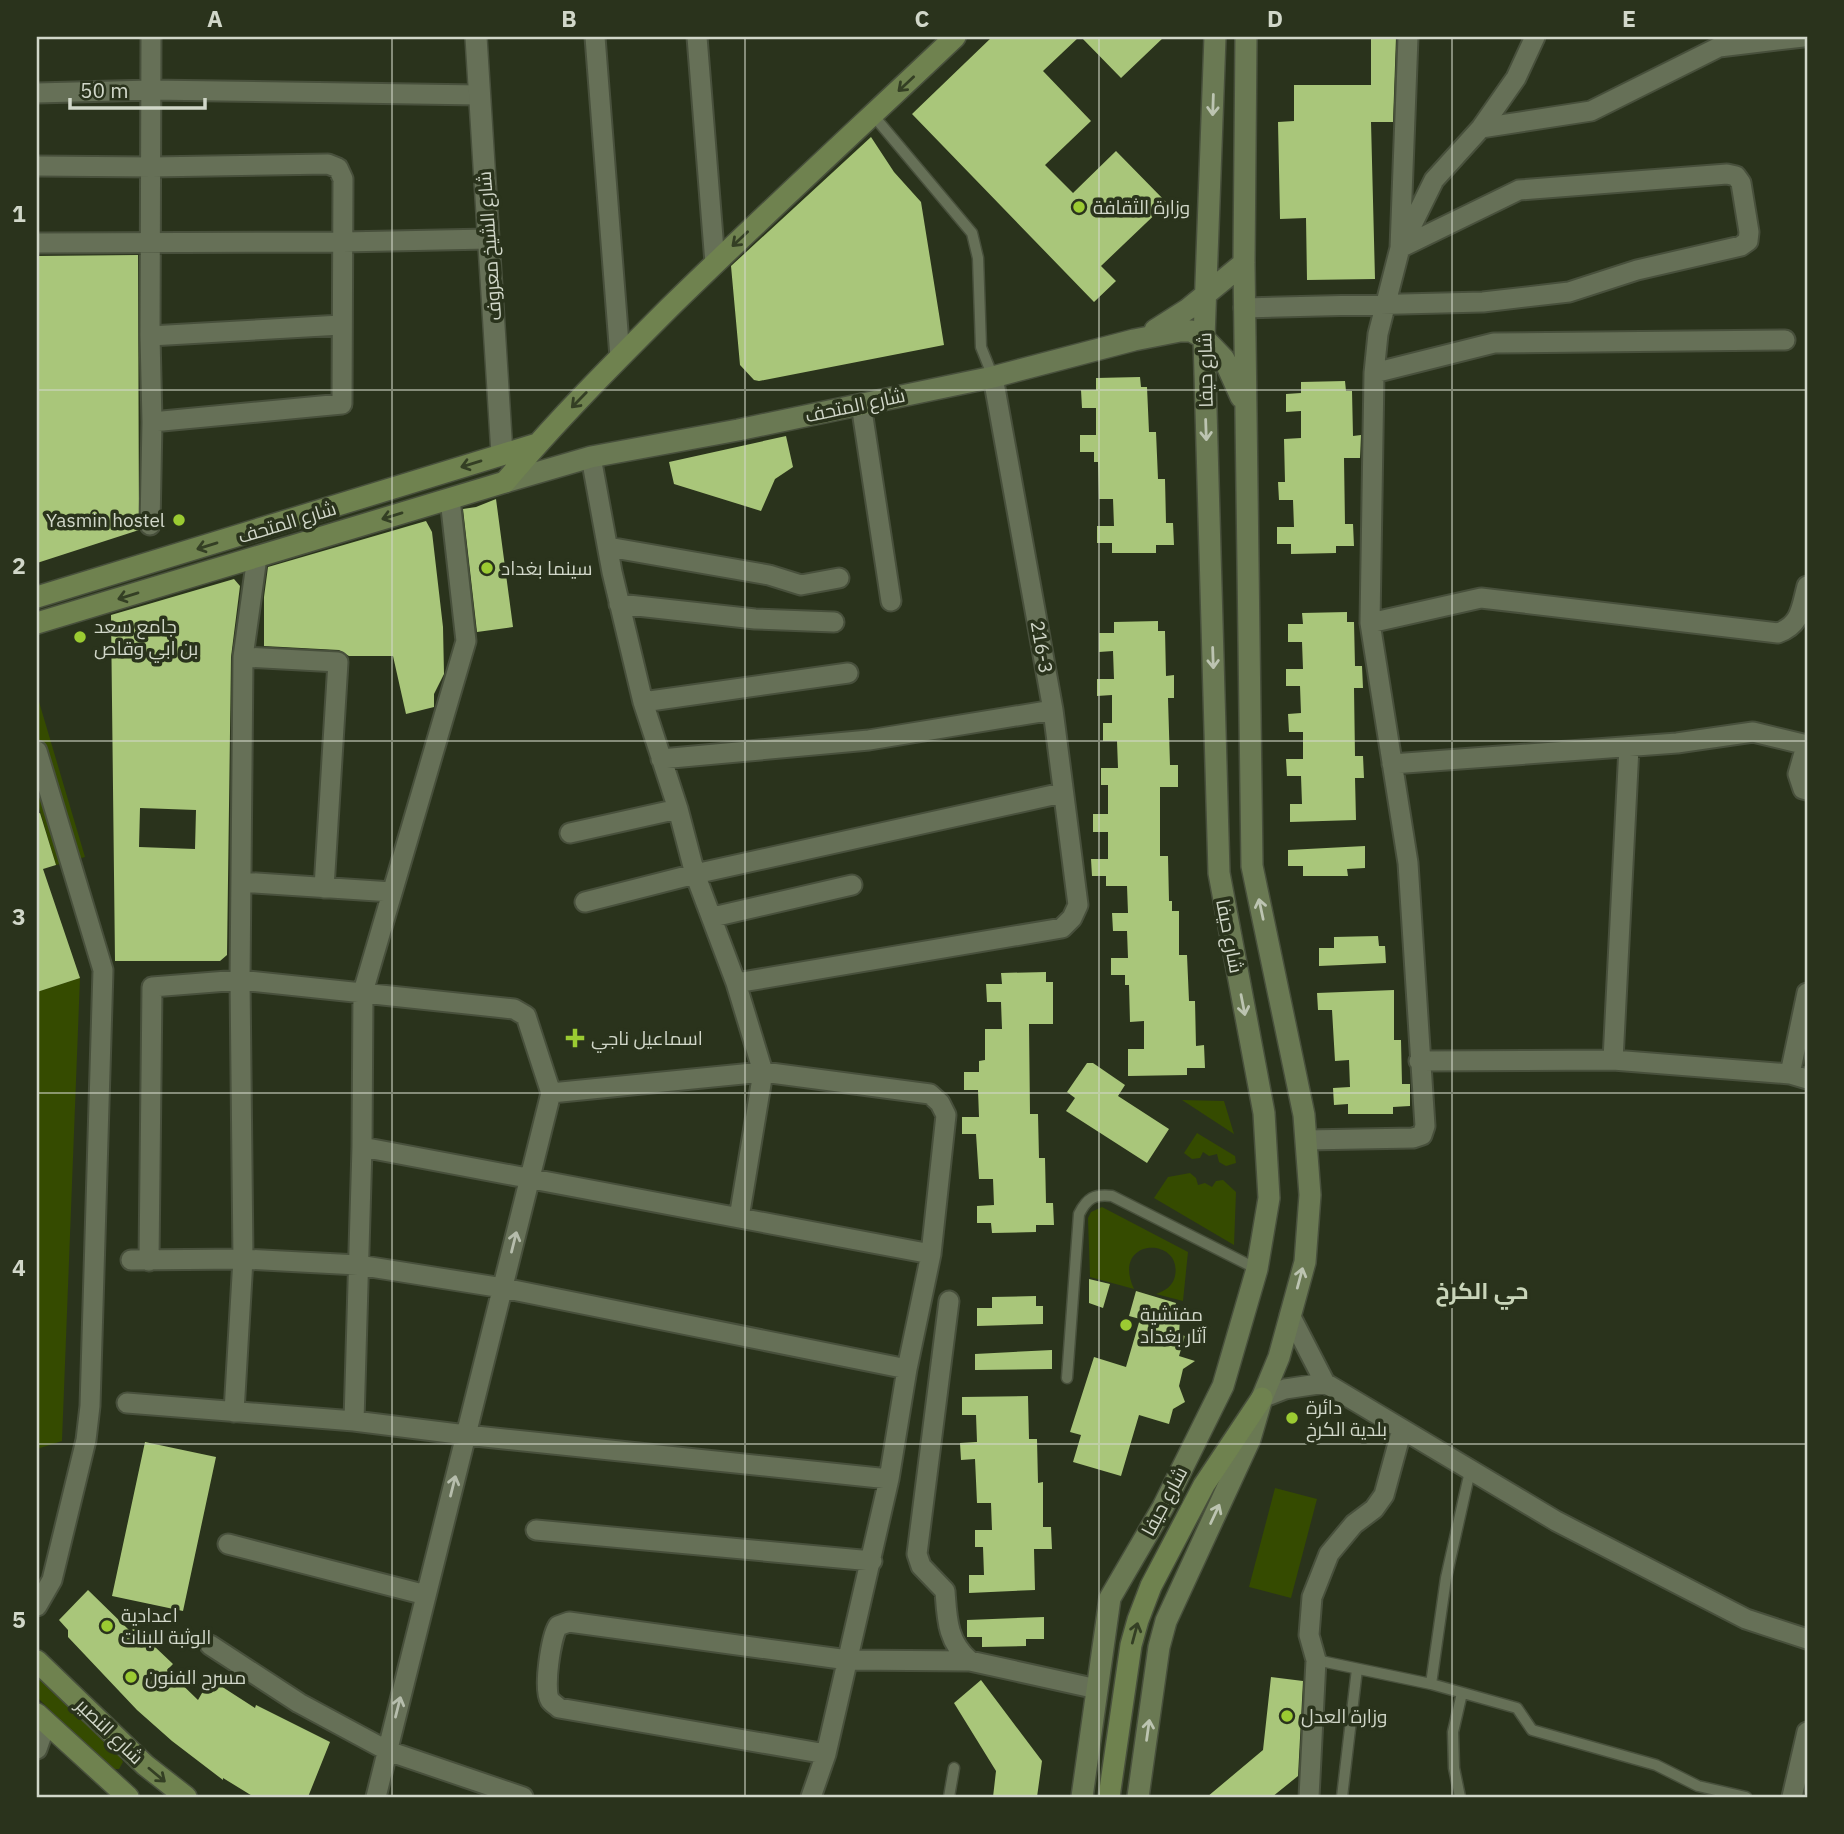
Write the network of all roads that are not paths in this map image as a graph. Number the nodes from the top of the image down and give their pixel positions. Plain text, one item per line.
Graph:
1 (151, 37) edge
2 (476, 37) edge
3 (595, 37) edge
4 (697, 37) edge
5 (956, 37) edge
6 (1215, 37) edge
7 (1246, 37) edge
8 (1408, 37) edge
9 (1535, 37) edge
10 (1803, 37) edge
11 (151, 90) junction
12 (37, 93) edge
13 (479, 95) junction
14 (873, 115) junction
15 (1481, 128) junction
16 (37, 166) edge
17 (152, 167) junction
18 (488, 239) junction
19 (343, 242) junction
20 (37, 243) edge
21 (150, 243) junction
22 (1400, 248) junction
23 (715, 263) junction
24 (1244, 263) junction
25 (1206, 294) junction
26 (1384, 305) junction
27 (1244, 309) junction
28 (341, 325) junction
29 (150, 336) junction
30 (1204, 338) junction
31 (1134, 340) junction
32 (1785, 340) dead end
33 (620, 357) junction
34 (1374, 373) junction
35 (993, 377) junction
36 (861, 404) junction
37 (1245, 405) junction
38 (152, 422) junction
39 (537, 444) junction
40 (502, 454) junction
41 (586, 459) junction
42 (505, 482) junction
43 (450, 499) junction
44 (150, 525) dead end
45 (608, 547) junction
46 (257, 557) junction
47 (839, 578) dead end
48 (1807, 586) edge
49 (37, 597) edge
50 (891, 601) dead end
51 (619, 604) junction
52 (834, 622) dead end
53 (1370, 622) junction
54 (37, 623) edge
55 (243, 657) junction
56 (848, 673) dead end
57 (643, 702) junction
58 (1054, 710) junction
59 (1807, 745) edge
60 (1629, 747) junction
61 (37, 751) edge
62 (661, 759) junction
63 (1392, 764) junction
64 (1807, 790) edge
65 (1062, 793) junction
66 (678, 809) junction
67 (570, 833) dead end
68 (695, 874) junction
69 (241, 882) junction
70 (852, 885) dead end
71 (324, 888) junction
72 (392, 892) junction
73 (585, 902) dead end
74 (713, 918) junction
75 (240, 980) junction
76 (736, 984) junction
77 (363, 992) junction
78 (1807, 993) edge
79 (1613, 1060) junction
80 (1419, 1061) junction
81 (763, 1072) junction
82 (1799, 1077) edge
83 (551, 1093) junction
84 (1306, 1140) junction
85 (362, 1147) junction
86 (530, 1178) junction
87 (739, 1218) junction
88 (931, 1254) junction
89 (243, 1259) junction
90 (358, 1265) junction
91 (1257, 1269) junction
92 (503, 1288) junction
93 (948, 1301) dead end
94 (1290, 1315) junction
95 (907, 1369) junction
96 (1067, 1378) dead end
97 (1325, 1384) junction
98 (1262, 1398) junction
99 (127, 1404) dead end
100 (234, 1412) junction
101 (354, 1420) junction
102 (1402, 1429) junction
103 (466, 1435) junction
104 (1470, 1471) junction
105 (890, 1479) junction
106 (536, 1530) dead end
107 (228, 1544) dead end
108 (872, 1561) junction
109 (426, 1595) junction
110 (37, 1606) edge
111 (1807, 1639) edge
112 (210, 1645) dead end
113 (848, 1660) junction
114 (1315, 1660) junction
115 (37, 1661) edge
116 (970, 1661) junction
117 (1357, 1669) junction
118 (1432, 1684) junction
119 (1097, 1689) junction
120 (1462, 1693) junction
121 (41, 1719) edge
122 (1807, 1732) edge
123 (37, 1749) edge
124 (388, 1751) junction
125 (826, 1754) junction
126 (954, 1769) dead end
127 (128, 1797) edge
128 (186, 1797) edge
129 (376, 1797) edge
130 (523, 1797) edge
131 (811, 1797) edge
132 (949, 1797) edge
133 (1082, 1797) edge
134 (1109, 1797) edge
135 (1138, 1797) edge
136 (1309, 1797) edge
137 (1342, 1797) edge
138 (1460, 1797) edge
139 (1746, 1797) edge
140 (1792, 1797) edge

1 - 11 street
2 - 13 street, شارع الشيخ معروف
3 - 33 street
4 - 23 street
5 -> 14 main road
6 -> 25 main road, شارع حيفا
7 - 24 main road, شارع حيفا
8 - 22 street
9 - 15 street
10 - 15 street
11 - 12 street
11 - 13 street
11 - 17 street
13 - 18 street, شارع الشيخ معروف
14 -> 23 main road
14 - 35 lane
15 - 22 street
16 - 17 street
17 - 19 street
17 - 21 street
18 - 19 street
18 - 40 street, شارع الشيخ معروف
19 - 21 street
19 - 28 street
20 - 21 street
21 - 29 street
22 - 26 street
22 - 26 street
23 - 33 main road
24 - 25 main road
24 - 27 main road, شارع حيفا
25 - 30 main road, شارع حيفا
25 - 31 main road
26 - 27 street
26 - 34 street
27 - 37 main road, شارع حيفا
28 - 29 street
28 - 38 street
29 - 38 street
30 - 31 main road, شارع المتحف
30 - 37 main road
30 -> 91 main road, شارع حيفا
31 - 35 main road, شارع المتحف
32 - 34 street
33 -> 39 main road
34 - 53 street
35 - 36 main road, شارع المتحف
35 - 58 street, 216-3
36 - 41 main road, شارع المتحف
36 - 50 street
84 -> 37 main road, شارع حيفا
38 - 44 street
39 - 40 main road, شارع المتحف
39 - 41 main road
39 - 42 main road
40 -> 49 main road, شارع المتحف
41 - 42 main road, شارع المتحف
41 - 45 street
42 - 43 main road, شارع المتحف
43 -> 46 main road, شارع المتحف
43 - 72 street
45 - 47 street
45 - 51 street
46 -> 54 main road, شارع المتحف
46 - 55 street
48 - 53 street
51 - 52 street
51 - 57 street
53 - 63 street
55 - 69 street
55 - 71 street
56 - 57 street
57 - 62 street
58 - 62 street
58 - 65 street, 216-3
59 - 60 street
59 - 64 street
60 - 63 street
60 - 79 street
61 - 110 street
62 - 66 street
63 - 80 street
65 - 68 street
65 - 76 street, 216-3
66 - 67 street
66 - 68 street
68 - 73 street
68 - 74 street
69 - 71 street
69 - 75 street
70 - 74 street
71 - 72 street
72 - 77 street
74 - 76 street
75 - 77 street
75 - 89 street
75 - 89 street
76 - 81 street
77 - 83 street
77 - 85 street
78 - 82 street
79 - 80 street
79 - 82 street
80 - 84 street
81 - 83 street
81 - 87 street
81 - 88 street
83 - 86 street
94 -> 84 main road, شارع حيفا
85 - 86 street
85 - 90 street
86 - 87 street
92 -> 86 street
87 - 88 street
88 - 95 street
89 - 90 street
89 - 100 street
90 - 92 street
90 - 101 street
91 - 96 lane
91 - 119 main road, شارع حيفا
92 - 95 street
92 - 103 street
93 - 116 street
94 - 97 street
94 - 98 main road, شارع حيفا
95 - 105 street
97 - 98 street
97 - 102 street
134 -> 98 main road
135 -> 98 main road, شارع حيفا
99 - 100 street
100 - 101 street
101 - 103 street
102 - 104 street
102 - 114 street
103 - 105 street
109 -> 103 street
104 - 111 street
104 - 118 lane
105 - 108 street
106 - 108 street
107 - 109 street
108 - 113 street
124 -> 109 street
112 - 124 street
113 - 116 street
113 - 125 street
113 - 125 street
114 - 117 lane
114 - 136 street
115 -> 128 main road, شارع النصیر
116 - 119 street
117 - 118 lane
117 - 137 lane
118 - 120 lane
119 - 133 main road, شارع حيفا
120 - 138 lane
120 - 139 lane
121 - 123 street
121 - 127 main road, شارع النصیر
122 - 140 street
124 - 129 street
124 - 130 street
125 - 131 street
126 - 132 lane

